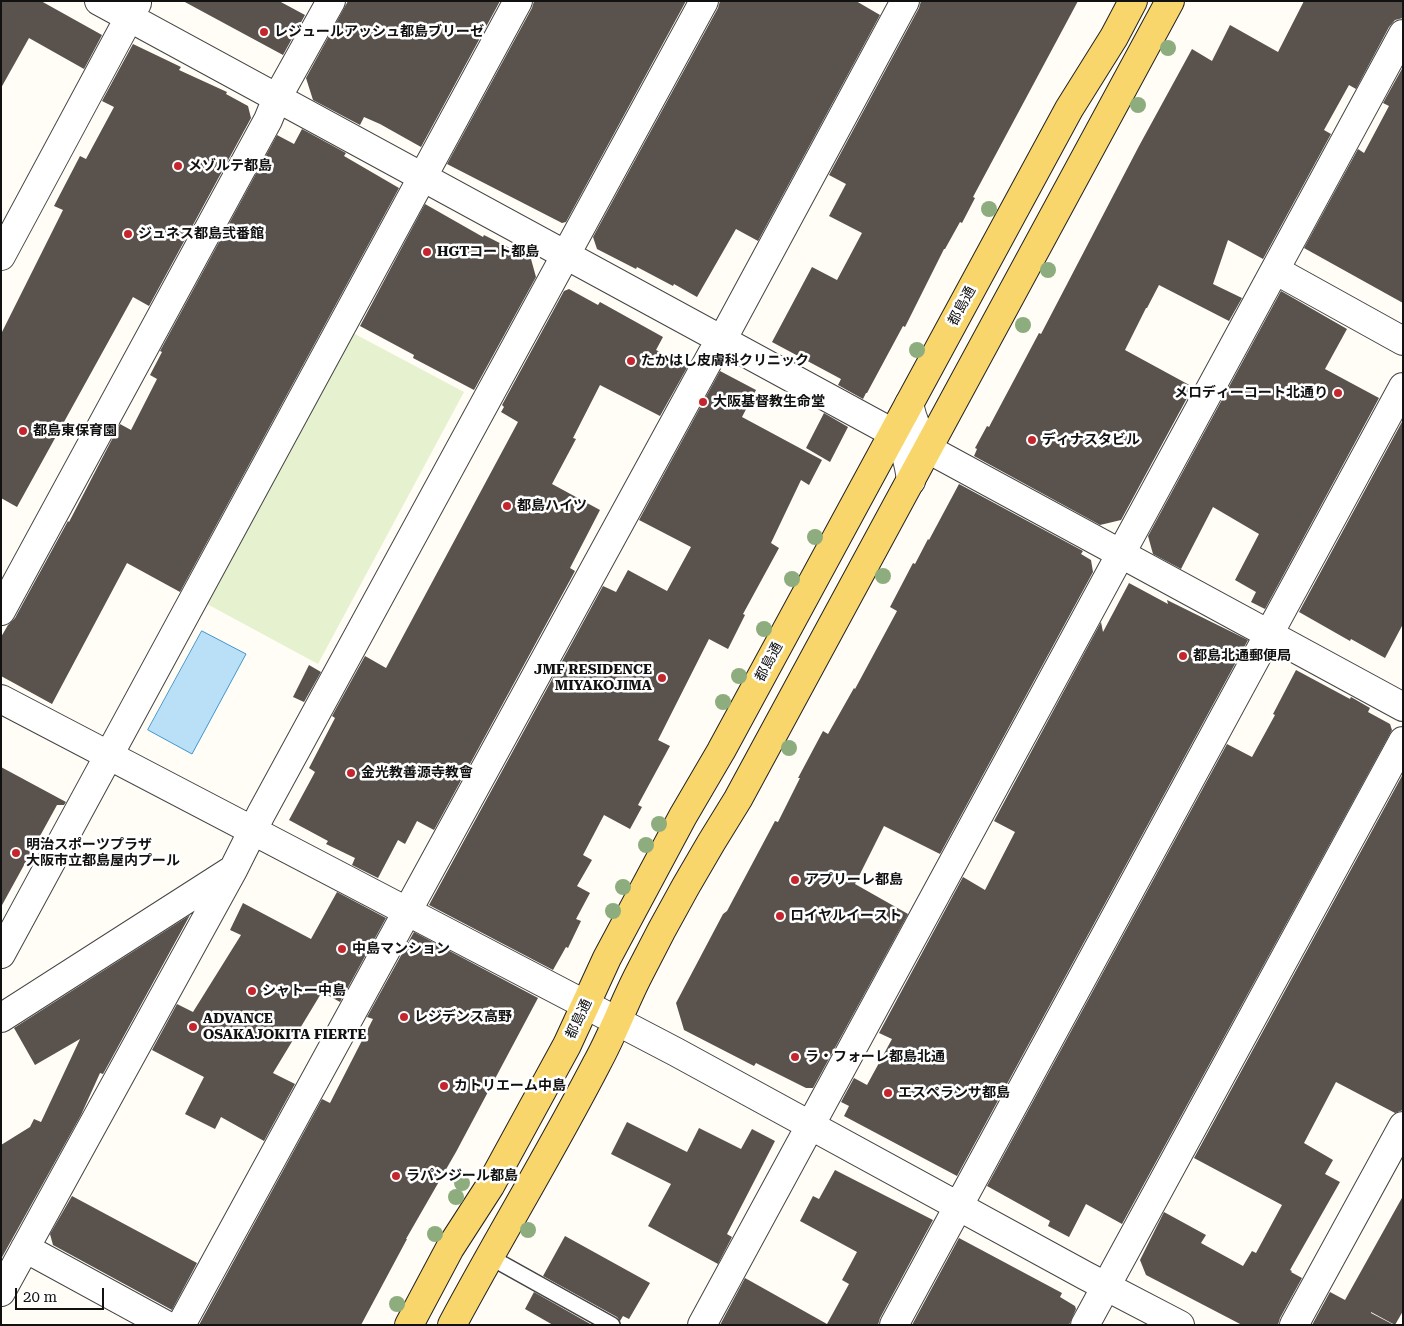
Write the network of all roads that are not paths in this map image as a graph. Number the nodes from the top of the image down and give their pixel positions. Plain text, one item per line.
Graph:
1 (99, 1) edge
2 (330, 1) edge
3 (518, 1) edge
4 (704, 1) edge
5 (905, 1) edge
6 (1134, 1) edge
7 (1170, 1) edge
8 (134, 10) edge
9 (1403, 34) edge
10 (277, 98) junction
11 (422, 177) junction
12 (566, 255) junction
13 (1, 256) edge
14 (1275, 270) junction
15 (722, 340) junction
16 (1403, 340) edge
17 (1403, 387) edge
18 (909, 404) junction
19 (894, 433) junction
20 (928, 449) junction
21 (911, 481) junction
22 (1121, 554) junction
23 (1, 611) edge
24 (1269, 634) junction
25 (1, 699) edge
26 (1403, 707) edge
27 (1403, 741) edge
28 (109, 755) junction
29 (253, 830) junction
30 (233, 870) junction
31 (407, 911) junction
32 (1, 954) edge
33 (585, 1005) junction
34 (1, 1018) edge
35 (617, 1021) junction
36 (810, 1125) junction
37 (1399, 1142) edge
38 (958, 1206) junction
39 (25, 1248) junction
40 (490, 1257) junction
41 (1106, 1287) junction
42 (1, 1292) edge
43 (166, 1325) edge
44 (181, 1325) edge
45 (409, 1325) edge
46 (452, 1325) edge
47 (612, 1325) edge
48 (702, 1325) edge
49 (894, 1325) edge
50 (1085, 1325) edge
51 (1180, 1325) edge
52 (1294, 1325) edge

1 - 8 street
2 - 10 street
3 - 11 street
4 - 12 street
5 - 15 street
6 - 18 main road, 都島通
7 - 20 main road
8 - 10 street
8 - 13 street
9 - 14 street
10 - 11 street
10 - 23 street
11 - 12 street
11 - 28 street
12 - 15 street
12 - 29 street
14 - 16 street
14 - 22 street
15 - 19 street
15 - 31 street
17 - 24 street
18 - 19 main road, 都島通
18 - 20 street
19 - 21 street
19 - 33 main road, 都島通
20 - 21 main road
20 - 22 street
21 - 35 main road
22 - 24 street
22 - 36 street
24 - 26 street
24 - 38 street
25 - 28 street
27 - 41 street
28 - 29 street
28 - 32 street
29 - 30 street
29 - 31 street
30 - 34 street
30 - 39 street
31 - 33 street
31 - 44 street
33 - 35 street
33 - 45 main road, 都島通
35 - 36 street
35 - 40 main road
36 - 38 street
36 - 48 street
37 - 52 street
38 - 41 street
38 - 49 street
39 - 42 street
39 - 43 street
40 - 46 main road
40 - 47 lane
41 - 50 street
41 - 51 street

